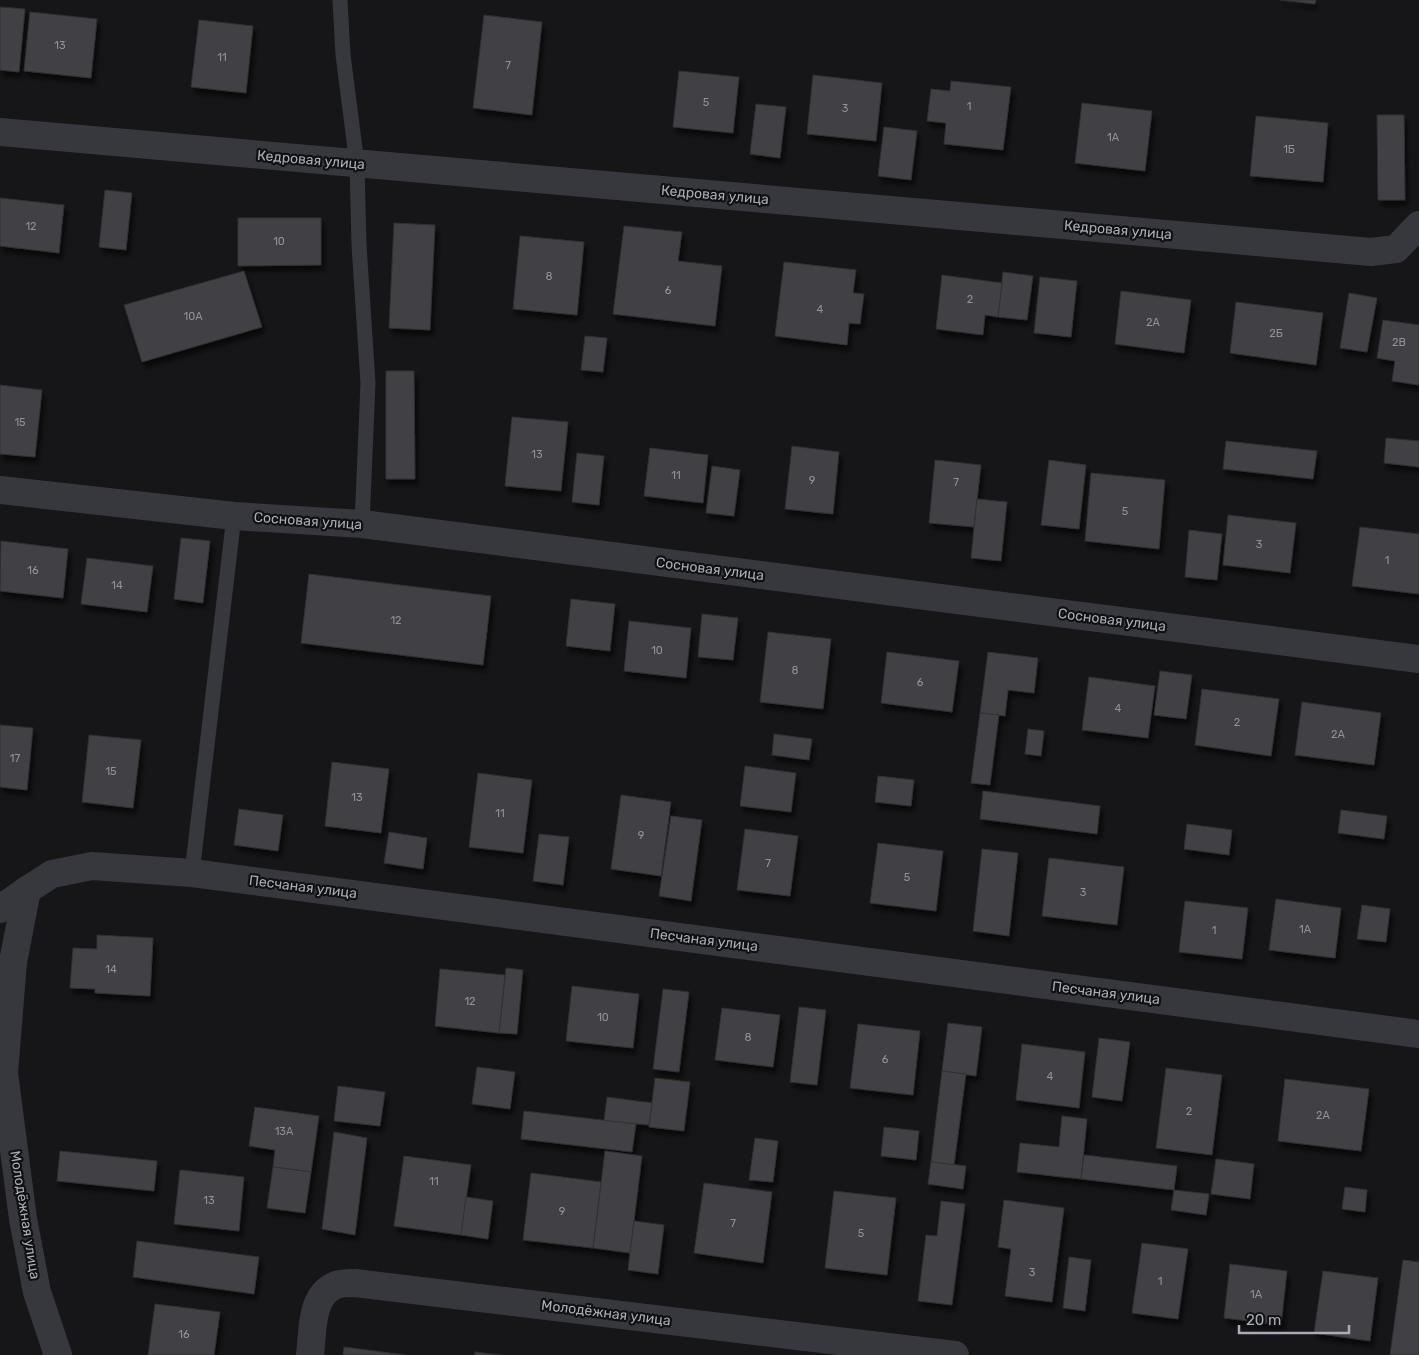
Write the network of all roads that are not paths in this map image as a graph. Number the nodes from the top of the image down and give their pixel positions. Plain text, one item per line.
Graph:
1 (340, 0) edge
2 (0, 132) edge
3 (357, 164) junction
4 (1419, 225) edge
5 (0, 490) edge
6 (234, 516) junction
7 (362, 524) junction
8 (1419, 659) edge
9 (192, 873) junction
10 (27, 890) junction
11 (0, 909) edge
12 (1419, 1034) edge
13 (2, 1071) edge
14 (58, 1355) edge
15 (310, 1355) edge
16 (955, 1355) edge

1 - 3 lane
2 - 3 street, Кедровая улица
3 - 4 street, Кедровая улица
3 - 7 lane
5 - 6 street, Сосновая улица
6 - 7 street, Сосновая улица
6 - 9 lane
7 - 8 street, Сосновая улица
9 - 10 street, Песчаная улица
9 - 12 street, Песчаная улица
10 - 11 street, Песчаная улица
10 - 13 street, Молодёжная улица
13 - 14 street, Молодёжная улица
15 - 16 street, Молодёжная улица

